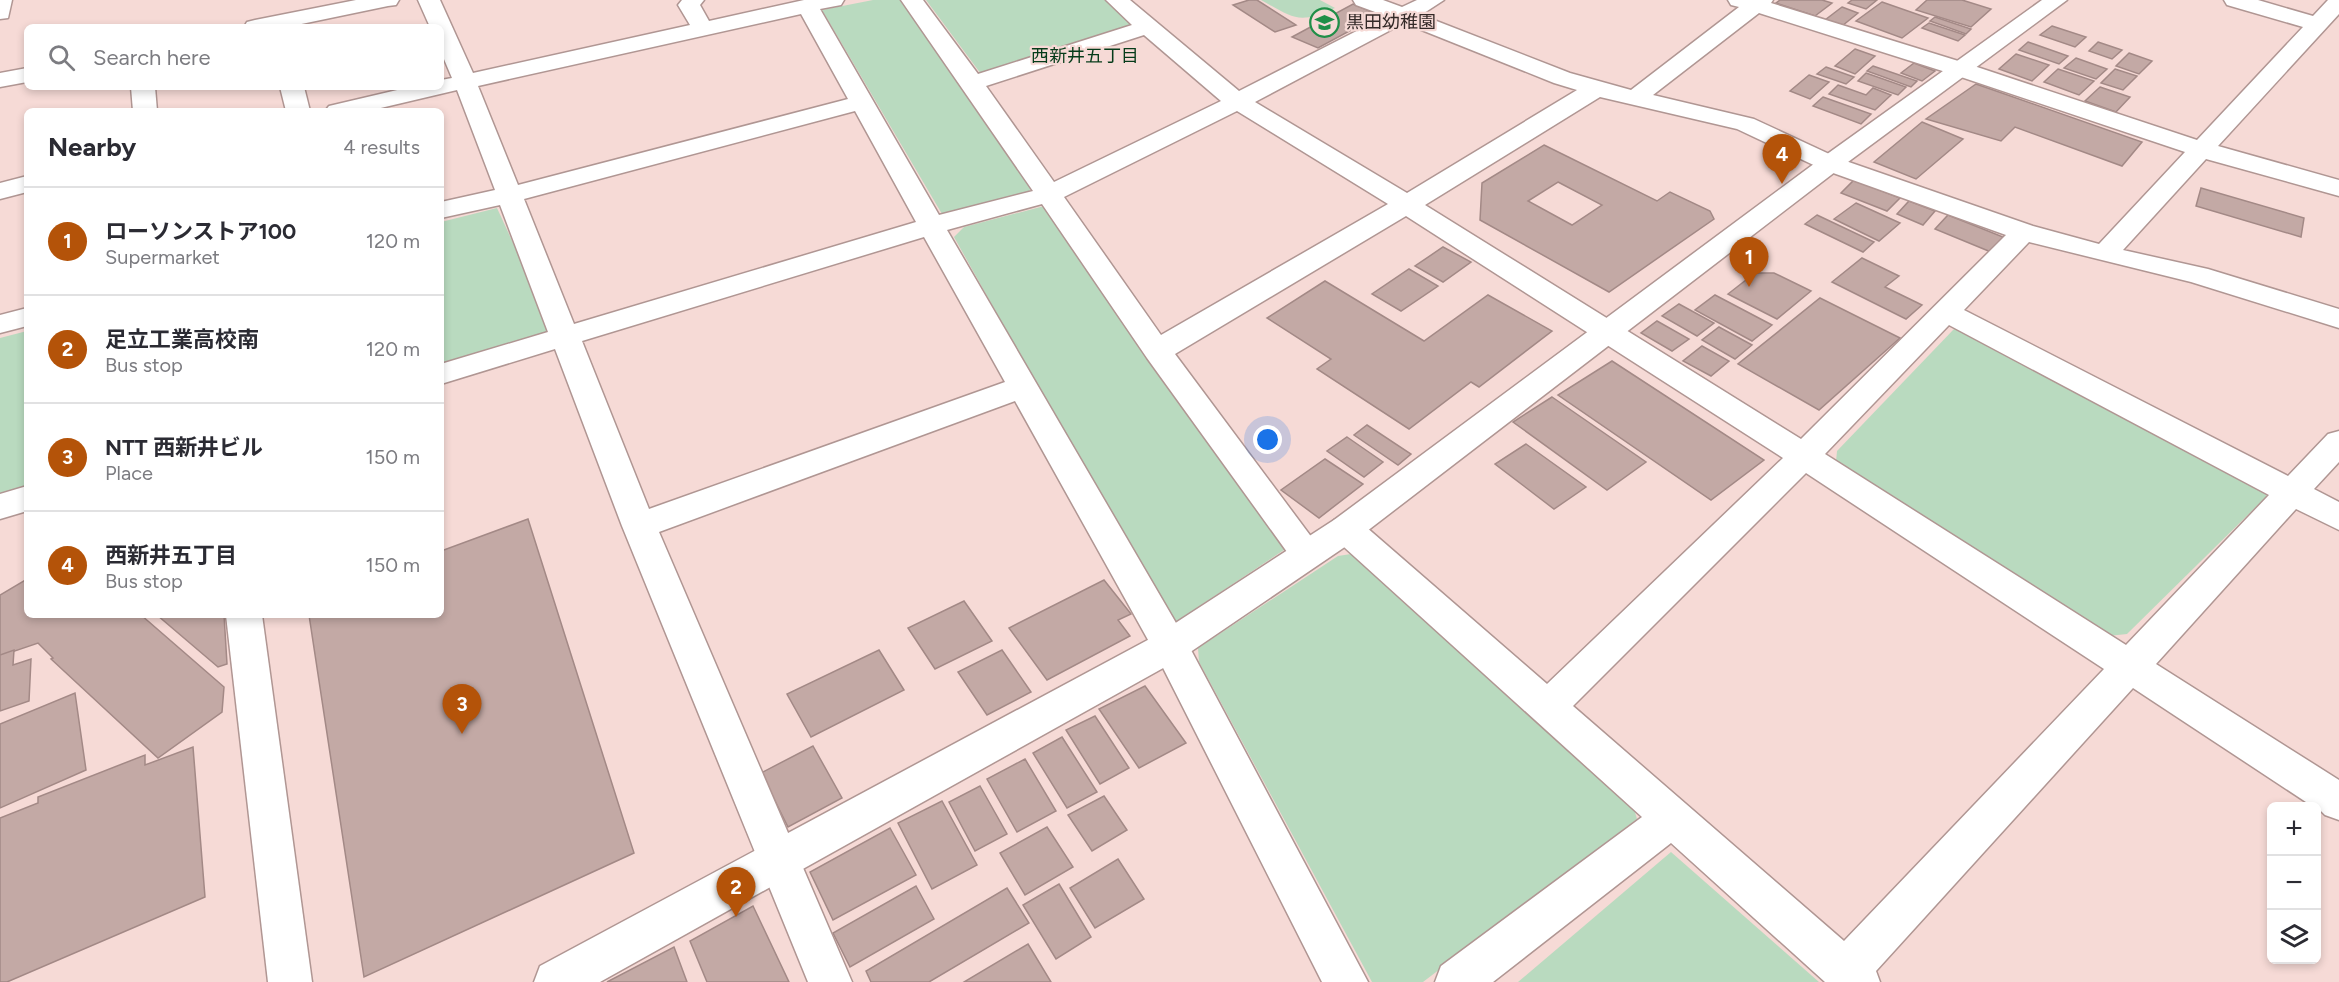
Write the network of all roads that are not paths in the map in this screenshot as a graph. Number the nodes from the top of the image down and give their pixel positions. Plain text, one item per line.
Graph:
1 (1, 0) edge
2 (388, 0) edge
3 (429, 0) edge
4 (693, 0) edge
5 (912, 0) edge
6 (1117, 0) edge
7 (1364, 0) edge
8 (1433, 0) edge
9 (2056, 0) edge
10 (2235, 0) edge
11 (2339, 1) edge
12 (1752, 2) edge
13 (820, 3) edge
14 (0, 13) edge
15 (1403, 15) junction
16 (281, 24) edge
17 (435, 24) edge
18 (1147, 27) junction
19 (704, 29) junction
20 (2318, 32) junction
21 (444, 64) edge
22 (1960, 69) junction
23 (24, 76) edge
24 (0, 80) edge
25 (973, 83) junction
26 (449, 85) edge
27 (1596, 89) junction
28 (143, 90) edge
29 (293, 90) edge
30 (427, 90) edge
31 (1635, 98) junction
32 (1237, 101) junction
33 (862, 102) junction
34 (145, 108) edge
35 (297, 108) edge
36 (350, 108) edge
37 (2199, 149) junction
38 (1831, 164) junction
39 (24, 185) edge
40 (2339, 188) edge
41 (0, 191) edge
42 (1050, 194) junction
43 (510, 195) junction
44 (1407, 205) junction
45 (444, 209) edge
46 (934, 225) junction
47 (2024, 232) junction
48 (2108, 255) junction
49 (1946, 312) junction
50 (24, 318) edge
51 (2339, 319) edge
52 (0, 324) edge
53 (1608, 333) junction
54 (565, 336) junction
55 (1157, 351) junction
56 (444, 373) edge
57 (1023, 387) junction
58 (2339, 442) edge
59 (1804, 456) junction
60 (2291, 492) junction
61 (24, 499) edge
62 (0, 507) edge
63 (2339, 517) edge
64 (639, 526) junction
65 (1346, 529) junction
66 (1307, 554) junction
67 (244, 618) edge
68 (1170, 646) junction
69 (2131, 666) junction
70 (1549, 706) junction
71 (2339, 802) edge
72 (1672, 818) junction
73 (780, 859) junction
74 (1852, 976) edge
75 (290, 982) edge
76 (556, 982) edge
77 (831, 982) edge
78 (1346, 982) edge
79 (1457, 982) edge

1 - 14 street
2 - 16 street
3 - 17 street
4 - 19 street
5 - 25 street
6 - 18 street
7 - 15 street
8 - 15 street
9 - 22 street
10 - 20 street
11 - 20 street
12 - 22 street
12 - 31 street
13 - 19 street
13 - 33 street
15 - 27 street
15 - 32 street
18 - 25 street
18 - 32 street
19 - 26 street
20 - 37 street
21 - 26 street
22 - 37 street
22 - 38 street
23 - 24 street
25 - 42 street
26 - 43 street
27 - 31 street
27 - 44 street
28 - 34 street
29 - 35 street
30 - 36 street
31 - 38 street
32 - 42 street
32 - 44 street
33 - 43 street
33 - 46 street
37 - 40 street
37 - 48 street
38 - 47 street
38 - 53 street
39 - 41 street
42 - 46 street
42 - 55 street
43 - 45 street
43 - 54 street
44 - 53 street
44 - 55 street
46 - 54 street
46 - 57 street
47 - 48 street
47 - 49 street
48 - 51 street
49 - 59 street
49 - 60 street
50 - 52 street
53 - 59 street
53 - 65 street
54 - 56 street
54 - 64 street
55 - 66 street
57 - 64 street
57 - 68 street
58 - 60 street
59 - 69 street
59 - 70 street
60 - 63 street
60 - 69 street
61 - 62 street
64 - 73 street
65 - 66 street
65 - 70 street
66 - 68 street
67 - 75 street
68 - 73 street
68 - 78 street
69 - 71 street
69 - 74 street
70 - 72 street
72 - 74 street
72 - 79 street
73 - 76 street
73 - 77 street

